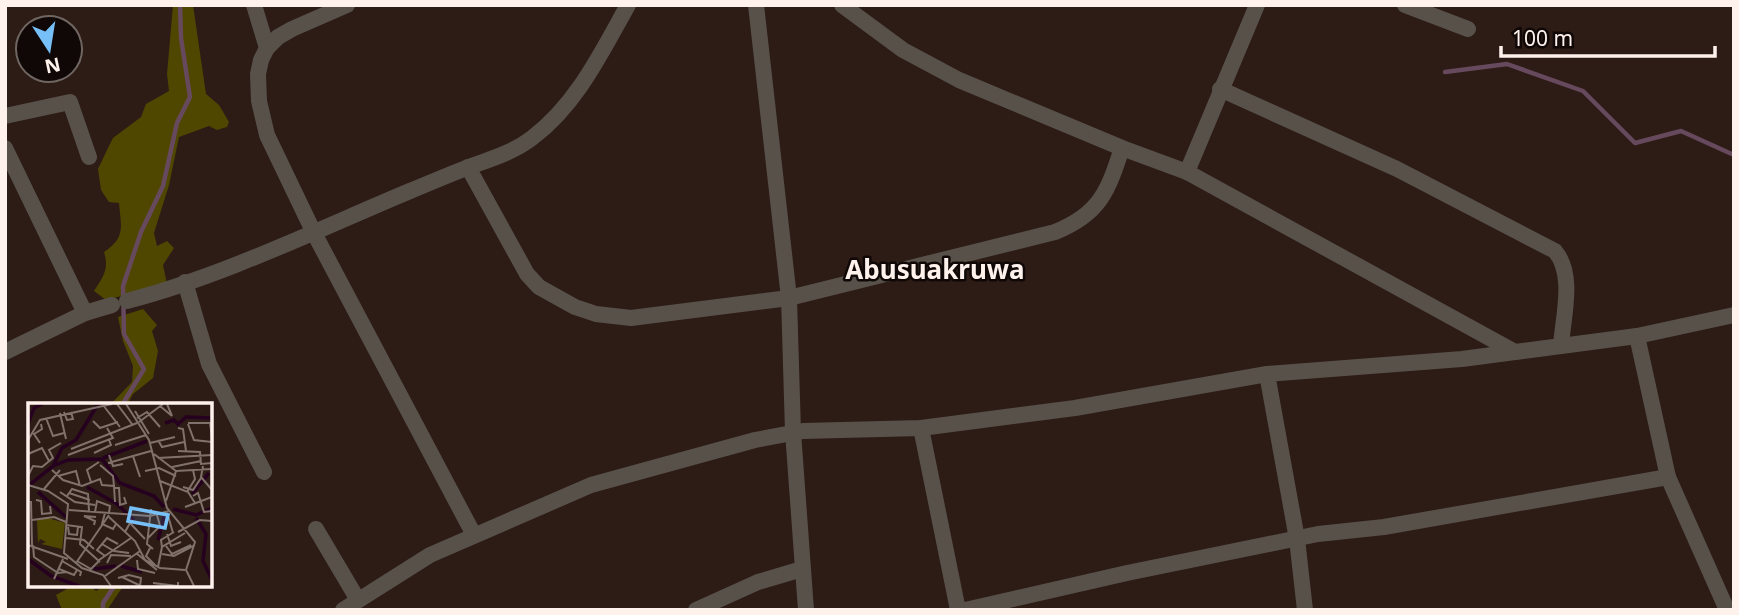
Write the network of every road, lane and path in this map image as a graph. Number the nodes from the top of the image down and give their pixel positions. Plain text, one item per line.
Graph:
1 (254, 5) edge
2 (347, 5) edge
3 (628, 5) edge
4 (757, 5) edge
5 (842, 5) edge
6 (1257, 5) edge
7 (1405, 5) edge
8 (1468, 29) dead end
9 (267, 48) junction
10 (1220, 89) junction
11 (5, 116) edge
12 (5, 148) edge
13 (1122, 148) junction
14 (89, 157) dead end
15 (468, 167) junction
16 (1187, 172) junction
17 (314, 233) junction
18 (185, 282) junction
19 (789, 298) junction
20 (85, 313) junction
21 (1734, 314) edge
22 (1637, 336) junction
23 (1561, 346) junction
24 (5, 352) edge
25 (1516, 352) junction
26 (1267, 374) junction
27 (921, 428) junction
28 (793, 432) junction
29 (264, 472) dead end
30 (1668, 477) junction
31 (316, 529) dead end
32 (474, 535) junction
33 (1297, 538) junction
34 (802, 569) junction
35 (358, 600) junction
36 (343, 610) edge
37 (696, 610) edge
38 (806, 610) edge
39 (958, 610) edge
40 (965, 610) edge
41 (1305, 610) edge
42 (1727, 610) edge

1 - 9 street
2 - 9 street
3 - 15 street
4 - 19 street
5 - 13 street
6 - 10 street
7 - 8 street
9 - 17 street
10 - 16 street
10 - 23 street
11 - 14 street
12 - 20 street
13 - 16 street
13 - 19 street
15 - 17 street
15 - 19 street
16 - 25 street
17 - 18 street
17 - 32 street
18 - 20 street
18 - 29 street
19 - 28 street
20 - 24 street
21 - 22 street
22 - 23 street
22 - 30 street
23 - 25 street
25 - 26 street
26 - 27 street
26 - 33 street
27 - 28 street
27 - 39 street
28 - 32 street
28 - 34 street
30 - 33 street
30 - 42 street
31 - 35 street
32 - 35 street
33 - 40 street
33 - 41 street
34 - 37 street
34 - 38 street
35 - 36 street

